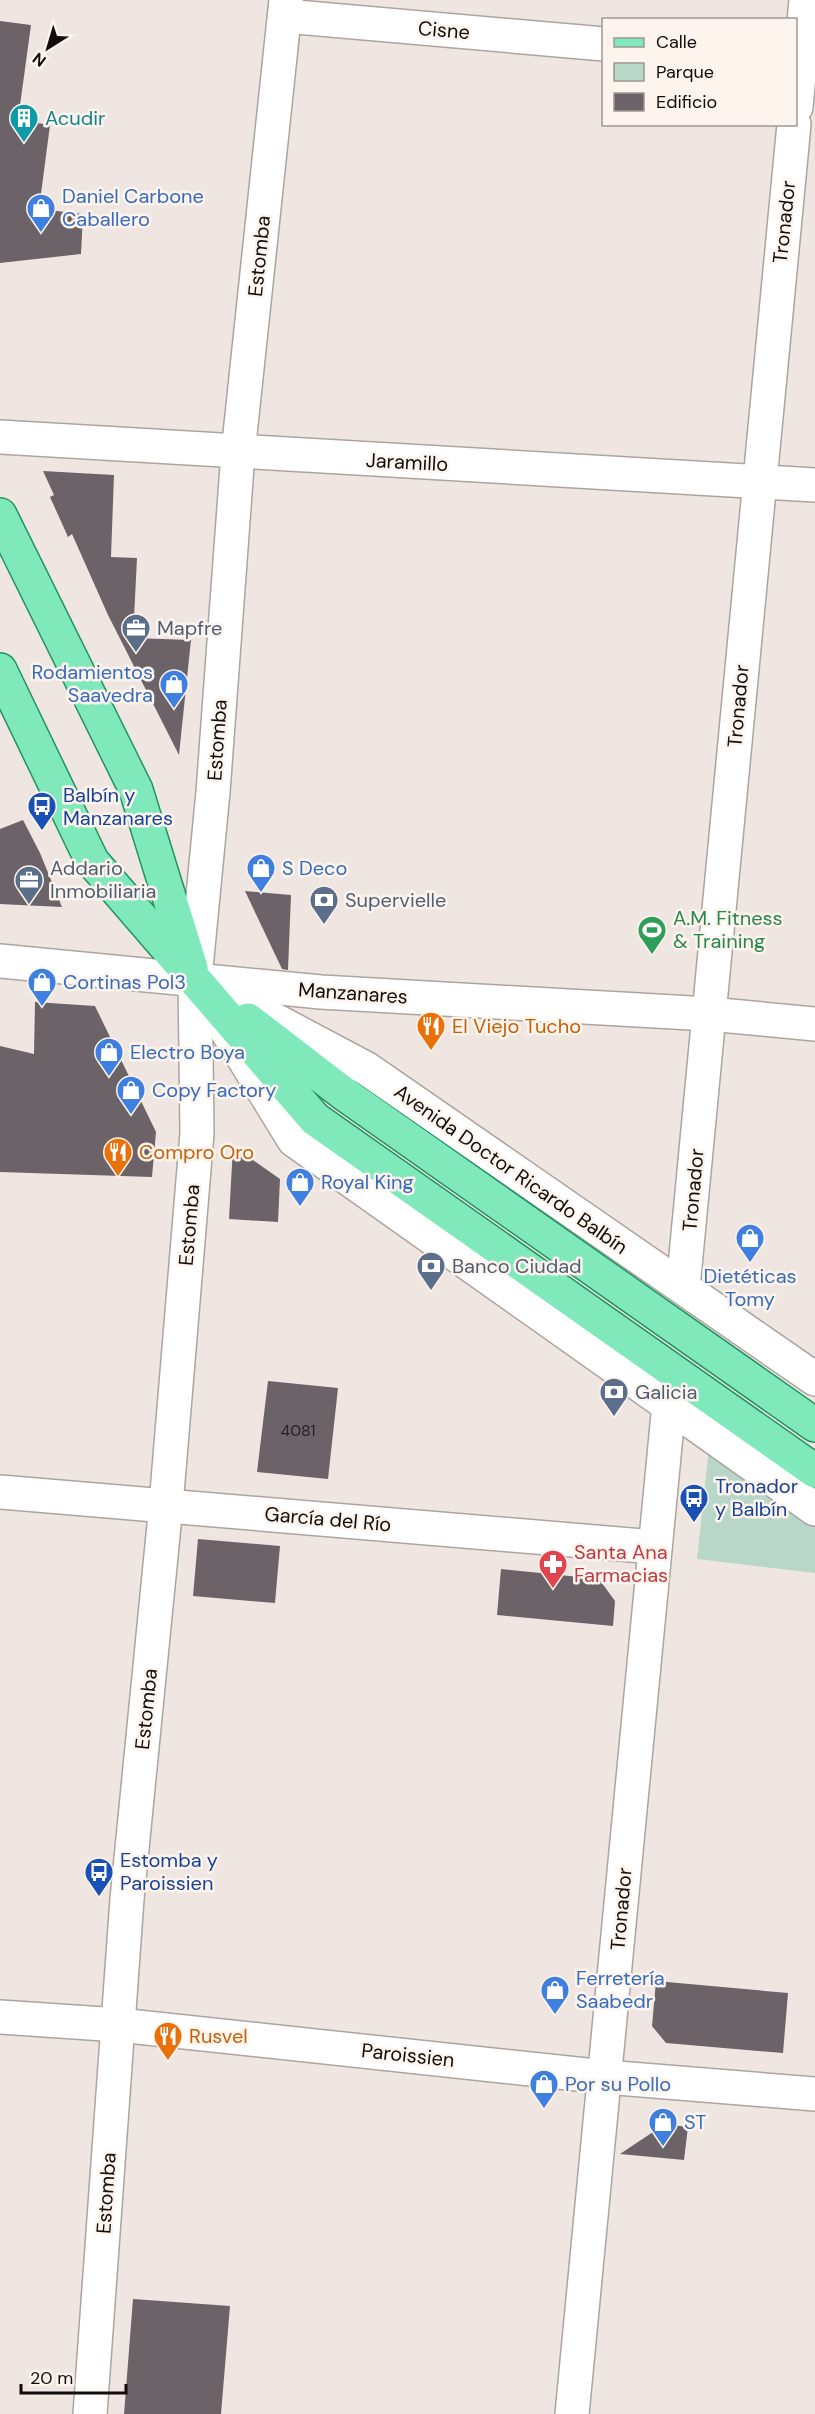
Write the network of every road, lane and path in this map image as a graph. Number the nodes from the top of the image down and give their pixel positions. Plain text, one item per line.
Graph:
1 (806, 0) edge
2 (285, 8) edge
3 (602, 44) edge
4 (798, 61) edge
5 (797, 76) edge
6 (794, 126) edge
7 (0, 437) edge
8 (238, 453) junction
9 (759, 480) junction
10 (815, 485) edge
11 (0, 515) edge
12 (0, 670) edge
13 (0, 961) edge
14 (195, 978) junction
15 (709, 1014) junction
16 (815, 1024) edge
17 (683, 1287) junction
18 (815, 1379) edge
19 (669, 1404) junction
20 (815, 1425) edge
21 (815, 1471) edge
22 (0, 1492) edge
23 (166, 1504) junction
24 (815, 1509) edge
25 (655, 1547) junction
26 (0, 2017) edge
27 (119, 2025) junction
28 (605, 2077) junction
29 (815, 2094) edge
30 (90, 2414) edge
31 (572, 2414) edge

1 - 4 street
2 - 3 street, Cisne
2 - 8 street, Estomba
4 - 5 street
6 - 9 street, Tronador
7 - 8 street, Jaramillo
8 - 9 street, Jaramillo
8 - 14 street, Estomba
9 - 10 street, Jaramillo
9 - 15 street, Tronador
11 - 14 main road, Avenida Doctor Ricardo Balbín
12 - 14 main road, Avenida Doctor Ricardo Balbín
13 - 14 street, Manzanares
14 - 15 street, Manzanares
14 - 17 street, Avenida Doctor Ricardo Balbín
14 - 19 street, Avenida Doctor Ricardo Balbín
14 - 20 main road
14 - 21 main road
14 - 23 street, Estomba
15 - 16 street, Manzanares
15 - 17 street, Tronador
17 - 18 street, Avenida Doctor Ricardo Balbín
19 - 24 street, Avenida Doctor Ricardo Balbín
19 - 25 street, Tronador
22 - 23 street, García del Río
23 - 25 street, García del Río
23 - 27 street, Estomba
25 - 28 street, Tronador
26 - 27 street, Paroissien
27 - 28 street, Paroissien
27 - 30 street, Estomba
28 - 29 street, Paroissien
28 - 31 street, Tronador

